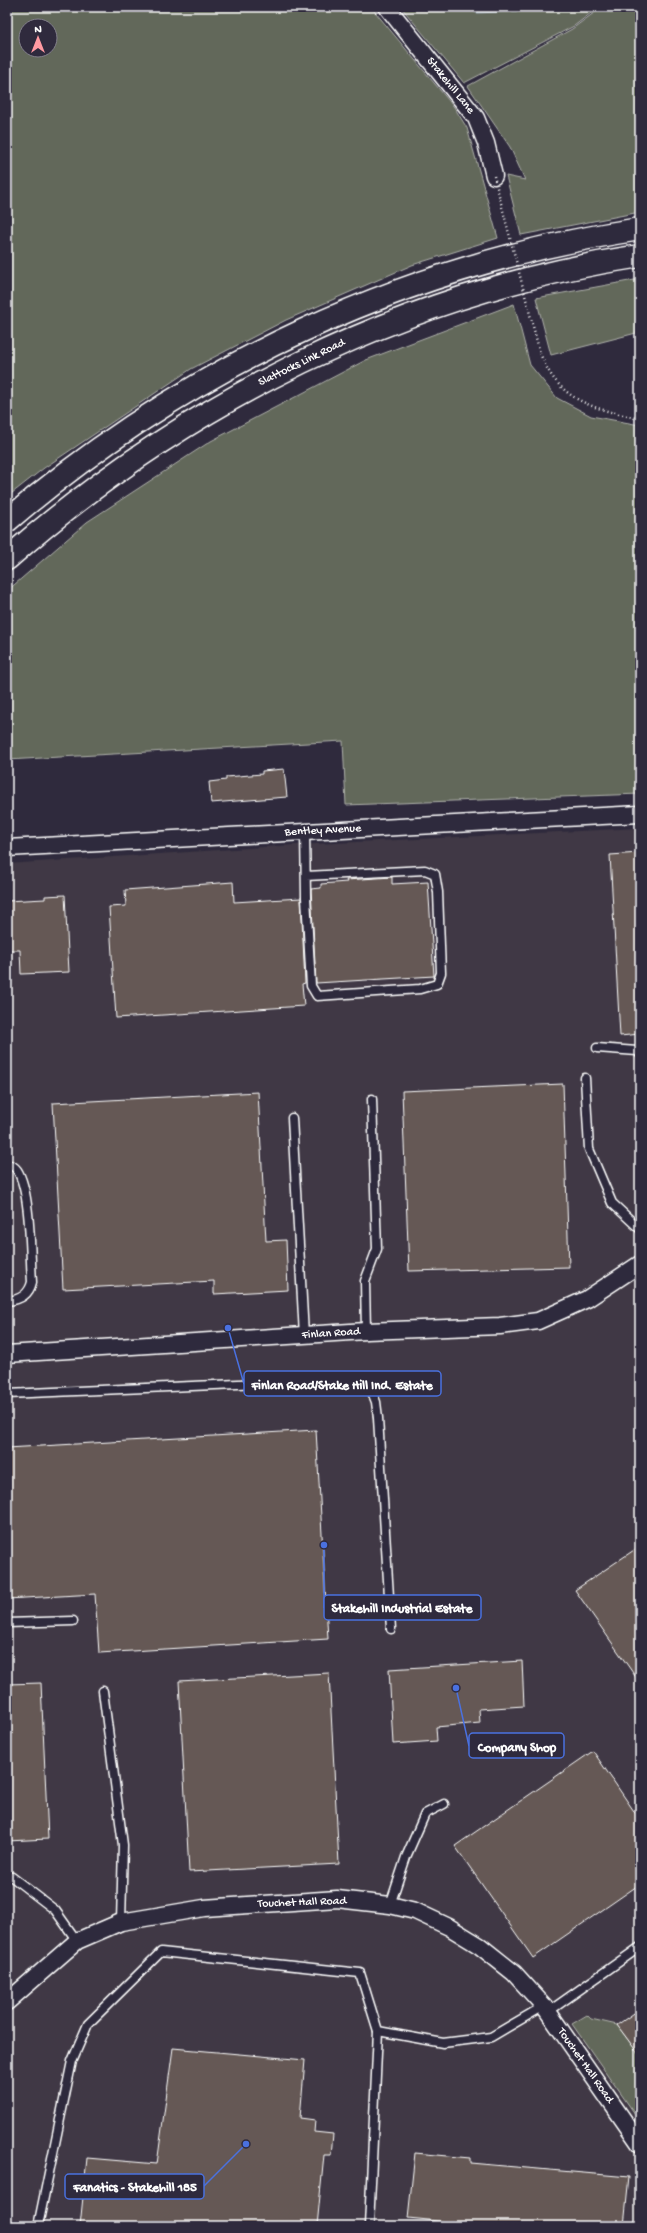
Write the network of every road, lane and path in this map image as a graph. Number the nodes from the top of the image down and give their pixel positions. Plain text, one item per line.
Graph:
1 (387, 7) edge
2 (494, 176) joint
3 (640, 229) edge
4 (640, 256) edge
5 (640, 419) edge
6 (7, 521) edge
7 (7, 559) edge
8 (640, 814) edge
9 (305, 832) junction
10 (7, 848) edge
11 (306, 876) junction
12 (597, 1048) dead end
13 (640, 1054) edge
14 (585, 1078) dead end
15 (372, 1099) dead end
16 (292, 1118) dead end
17 (7, 1164) edge
18 (640, 1229) edge
19 (640, 1264) edge
20 (7, 1301) edge
21 (366, 1331) junction
22 (304, 1335) junction
23 (7, 1354) edge
24 (7, 1394) edge
25 (73, 1621) dead end
26 (7, 1623) edge
27 (391, 1629) dead end
28 (103, 1691) dead end
29 (444, 1804) dead end
30 (7, 1876) edge
31 (390, 1905) junction
32 (122, 1922) junction
33 (77, 1941) junction
34 (640, 1947) edge
35 (7, 2002) edge
36 (546, 2009) junction
37 (378, 2031) junction
38 (640, 2144) edge
39 (38, 2226) edge
40 (369, 2226) edge

1 - 2 street, Stakehill Lane
2 - 5 path, bridge
3 - 6 highway
4 - 7 highway, Slattocks Link Road
8 - 9 street, Bentley Avenue
9 - 10 street, Bentley Avenue
9 - 11 lane
11 - 11 lane
12 - 13 lane
14 - 18 lane
15 - 21 lane
16 - 22 lane
17 - 20 lane
19 - 21 street, Finlan Road
21 - 22 street, Finlan Road
22 - 23 street, Finlan Road
24 - 27 lane
25 - 26 lane
28 - 32 lane
29 - 31 lane
30 - 33 lane
31 - 32 street, Touchet Hall Road
31 - 36 street, Touchet Hall Road
32 - 33 street, Touchet Hall Road
33 - 35 street, Touchet Hall Road
34 - 36 lane
36 - 37 lane
36 - 38 street, Touchet Hall Road
37 - 39 lane
37 - 40 lane

